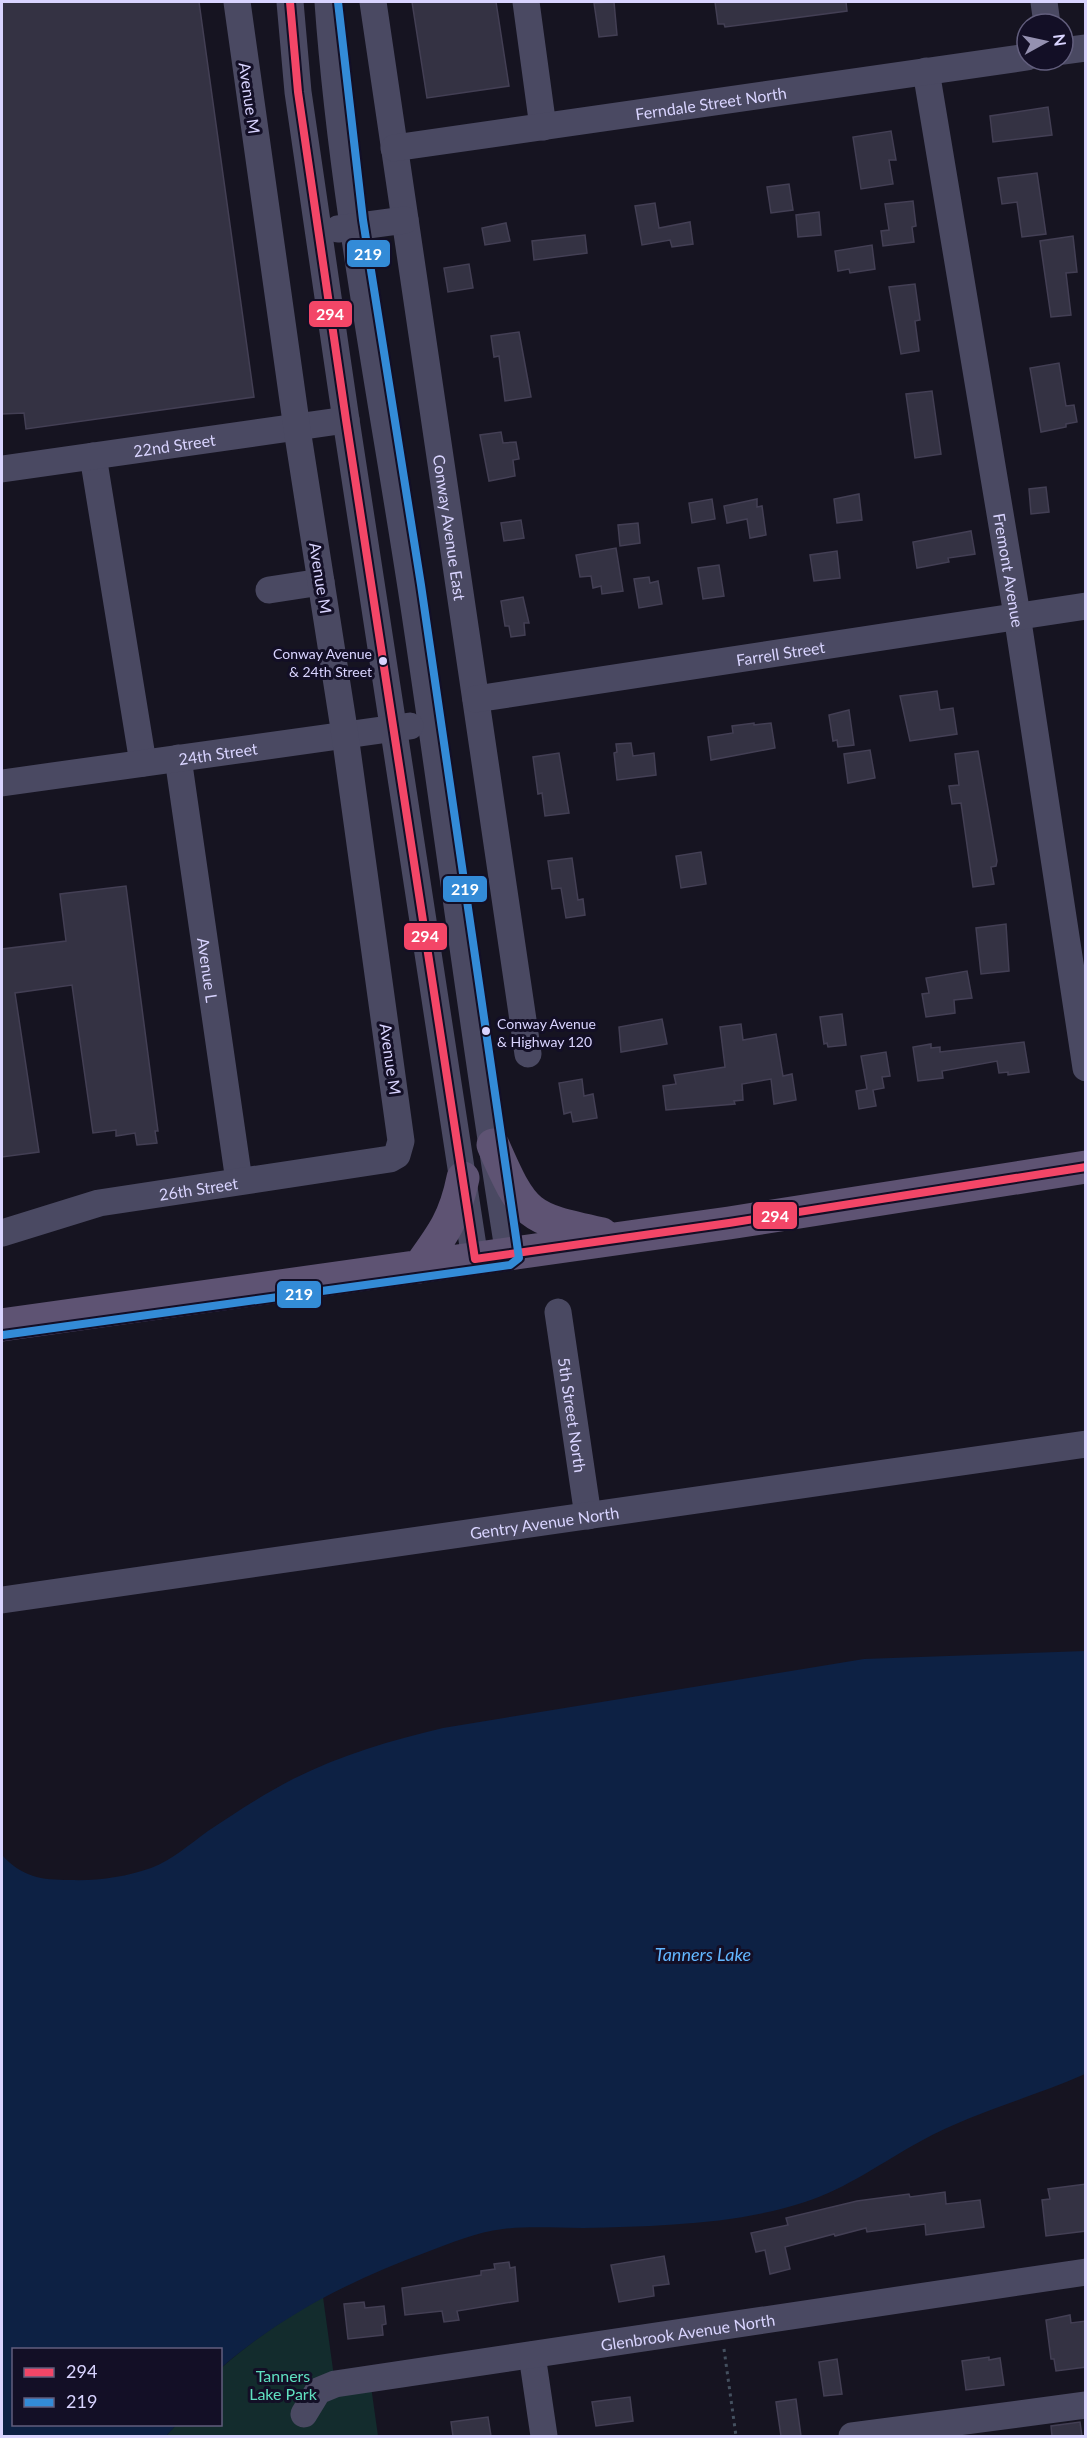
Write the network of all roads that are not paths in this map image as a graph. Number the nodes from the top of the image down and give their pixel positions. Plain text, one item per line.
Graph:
1 (237, 2) edge
2 (290, 2) edge
3 (328, 2) edge
4 (373, 2) edge
5 (526, 2) edge
6 (1015, 59) edge
7 (926, 71) junction
8 (543, 127) junction
9 (394, 148) junction
10 (405, 220) junction
11 (355, 227) junction
12 (319, 232) junction
13 (346, 420) junction
14 (297, 429) junction
15 (93, 456) junction
16 (2, 469) edge
17 (321, 582) junction
18 (269, 590) dead end
19 (1086, 606) edge
20 (1017, 615) junction
21 (476, 699) junction
22 (432, 723) junction
23 (394, 729) junction
24 (345, 735) junction
25 (178, 758) junction
26 (142, 763) junction
27 (2, 783) edge
28 (528, 1054) dead end
29 (1086, 1068) edge
30 (493, 1145) junction
31 (397, 1155) joint
32 (1086, 1167) edge
33 (463, 1178) junction
34 (239, 1181) junction
35 (2, 1233) edge
36 (621, 1239) junction
37 (509, 1255) junction
38 (475, 1259) junction
39 (419, 1266) junction
40 (558, 1312) dead end
41 (2, 1325) edge
42 (1086, 1444) edge
43 (588, 1516) junction
44 (2, 1600) edge
45 (1086, 2272) edge
46 (532, 2355) junction
47 (1086, 2405) edge
48 (304, 2414) dead end
49 (544, 2436) edge
50 (852, 2436) edge

1 - 14 street, Avenue M
2 - 12 street
3 - 11 street
4 - 9 street, Conway Avenue East
5 - 8 street
6 - 7 street, Ferndale Street North
7 - 8 street, Ferndale Street North
7 - 20 street, Fremont Avenue
8 - 9 street, Ferndale Street North
9 - 10 street, Conway Avenue East
10 - 11 street
10 - 21 street, Conway Avenue East
11 - 12 street
11 - 22 street
12 - 13 street
13 - 14 street, 22nd Street
13 - 23 street
14 - 15 street, 22nd Street
14 - 17 street, Avenue M
15 - 16 street, 22nd Street
15 - 26 street
17 - 18 street
17 - 24 street, Avenue M
19 - 20 street, Farrell Street
20 - 21 street, Farrell Street
20 - 29 street, Fremont Avenue
21 - 28 street, Conway Avenue East
22 - 23 street, 24th Street
22 - 30 street
23 - 24 street, 24th Street
23 - 33 street
24 - 25 street, 24th Street
24 - 31 street, Avenue M
25 - 26 street, 24th Street
25 - 34 street, Avenue L
26 - 27 street, 24th Street
30 - 36 main road
30 - 37 street
31 - 34 street, 26th Street
32 - 36 main road
33 - 38 street
33 - 39 main road
34 - 35 street, 26th Street
36 - 37 main road
37 - 38 main road
38 - 39 main road
39 - 41 main road
40 - 43 street, 5th Street North
42 - 43 street, Gentry Avenue North
43 - 44 street, Gentry Avenue North
45 - 46 street, Glenbrook Avenue North
46 - 48 street, Glenbrook Avenue North
46 - 49 street
47 - 50 street

